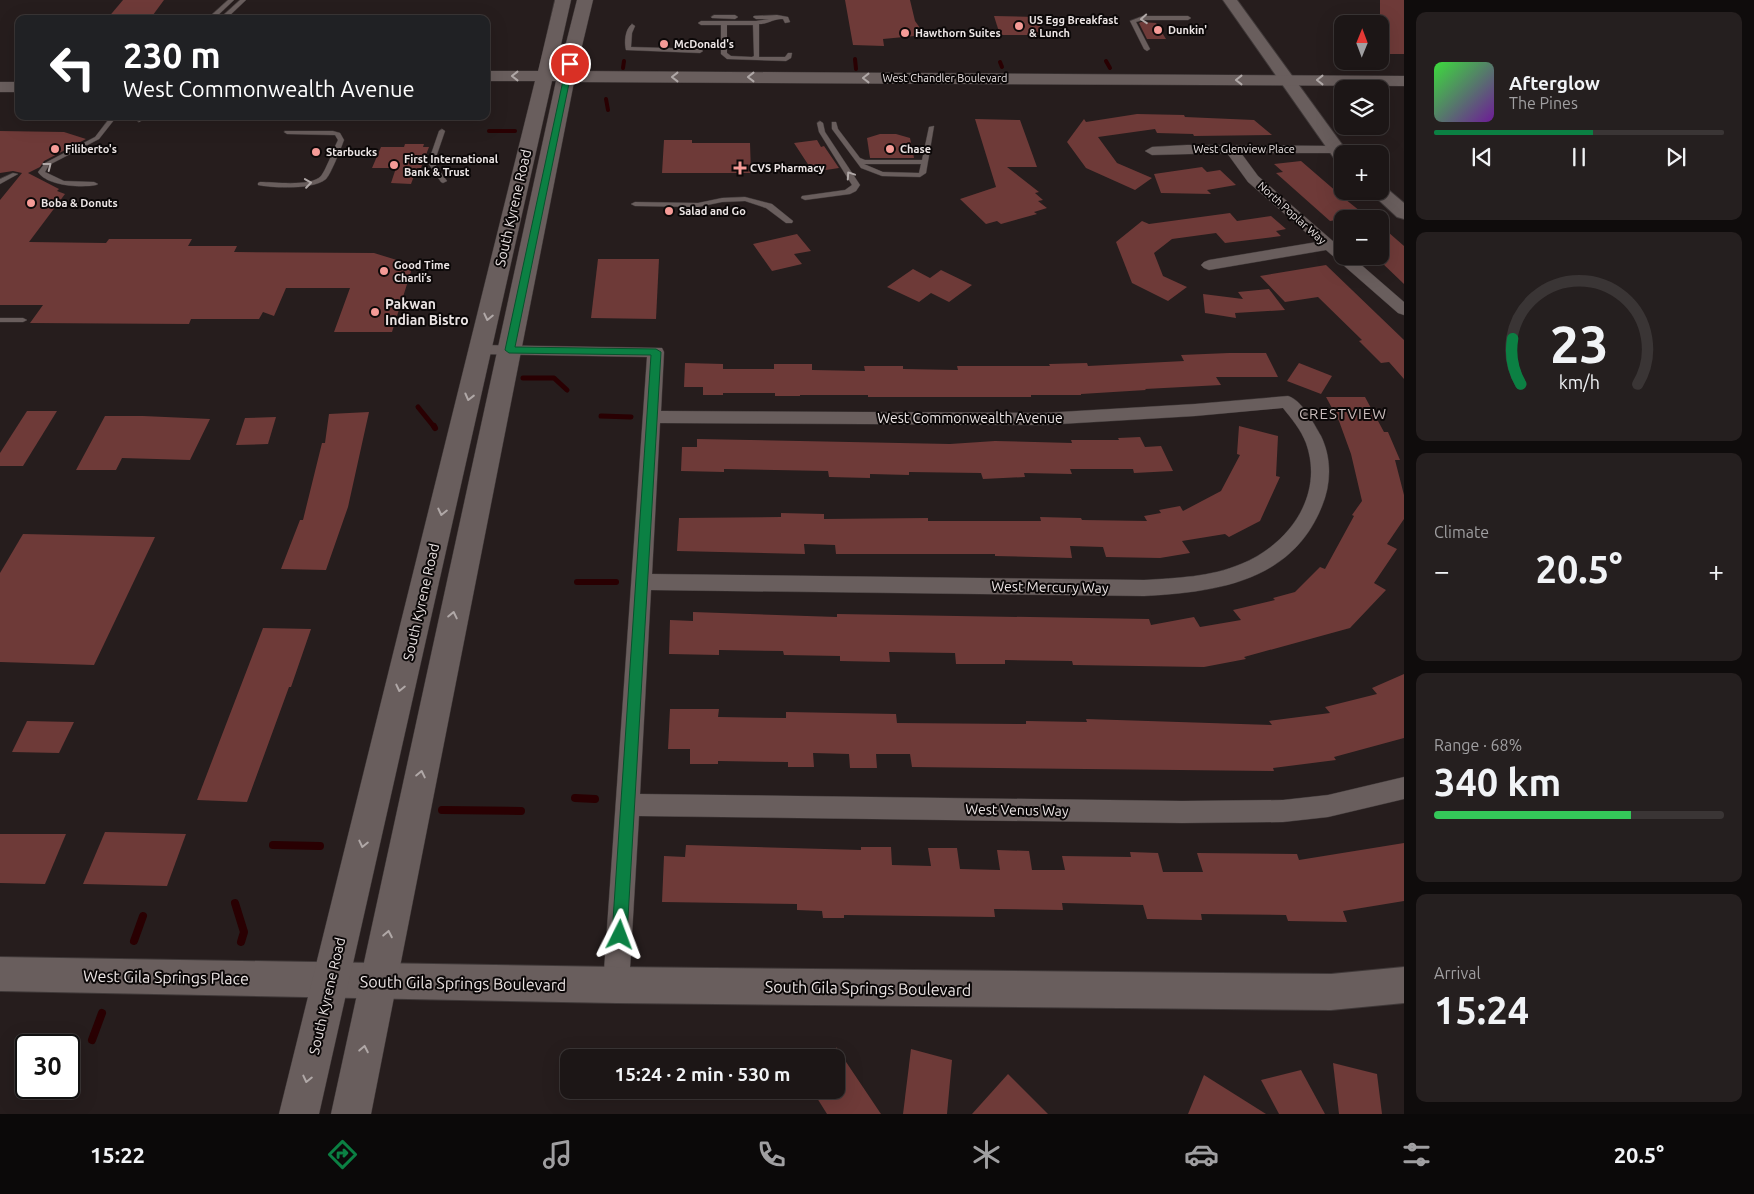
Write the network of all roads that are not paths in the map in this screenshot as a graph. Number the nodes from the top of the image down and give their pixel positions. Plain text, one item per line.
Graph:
1 (231, 0) edge
2 (243, 0) edge
3 (563, 0) edge
4 (585, 0) edge
5 (1230, 0) edge
6 (214, 15) edge
7 (226, 15) edge
8 (735, 17) dead end
9 (1188, 18) dead end
10 (756, 20) junction
11 (787, 22) dead end
12 (724, 23) junction
13 (632, 26) dead end
14 (1147, 50) dead end
15 (700, 51) dead end
16 (790, 54) dead end
17 (754, 59) junction
18 (0, 74) edge
19 (15, 74) edge
20 (490, 76) edge
21 (1404, 80) edge
22 (542, 83) junction
23 (565, 83) junction
24 (0, 87) edge
25 (15, 87) edge
26 (1292, 87) junction
27 (490, 90) edge
28 (1334, 93) edge
29 (1389, 94) edge
30 (1404, 94) edge
31 (111, 120) dead end
32 (820, 123) dead end
33 (834, 123) dead end
34 (932, 127) dead end
35 (442, 131) dead end
36 (287, 132) dead end
37 (1334, 146) edge
38 (1231, 148) junction
39 (1152, 151) dead end
40 (1334, 153) edge
41 (862, 164) junction
42 (925, 166) junction
43 (15, 174) dead end
44 (443, 181) dead end
45 (0, 182) edge
46 (94, 184) dead end
47 (260, 184) dead end
48 (805, 198) dead end
49 (1389, 200) edge
50 (635, 204) dead end
51 (539, 208) junction
52 (1404, 213) edge
53 (789, 221) dead end
54 (507, 236) junction
55 (1328, 245) junction
56 (1209, 265) dead end
57 (1404, 310) edge
58 (0, 320) edge
59 (23, 320) dead end
60 (495, 350) junction
61 (1288, 402) joint
62 (652, 417) junction
63 (641, 582) junction
64 (1404, 788) edge
65 (627, 805) junction
66 (0, 974) edge
67 (331, 980) junction
68 (378, 981) junction
69 (1404, 985) edge
70 (616, 986) junction
71 (299, 1114) edge
72 (351, 1114) edge

1 - 6 lane
2 - 7 lane
3 - 22 main road, South Kyrene Road
4 - 23 main road, South Kyrene Road
5 - 26 street
8 - 12 lane
9 -> 14 lane
10 - 11 lane
10 - 12 lane
10 - 17 lane
12 - 17 lane
13 - 15 lane
16 - 17 lane
18 - 19 main road
22 -> 20 main road, West Chandler Boulevard
21 -> 26 main road, West Chandler Boulevard
22 - 23 main road, West Chandler Boulevard
22 - 27 main road, West Chandler Boulevard
22 - 54 main road, South Kyrene Road
23 - 26 main road, West Chandler Boulevard
23 - 51 main road, South Kyrene Road
24 - 25 main road
26 - 28 main road, West Chandler Boulevard
26 - 37 street
29 - 30 main road
46 -> 31 lane
48 -> 32 lane
33 - 41 lane
34 - 42 lane
35 - 44 lane
47 -> 36 lane
38 - 39 street, West Glenview Place
38 - 40 street, West Glenview Place
38 - 55 street, North Poplar Way
41 - 42 lane
41 - 42 lane
43 - 45 lane
49 - 52 street
50 - 53 lane
51 - 54 main road
51 - 60 main road, South Kyrene Road
54 -> 60 main road, South Kyrene Road
55 - 56 street
55 - 57 street, North Poplar Way
58 - 59 lane
60 - 62 street
60 -> 67 main road, South Kyrene Road
68 -> 60 main road, South Kyrene Road
61 - 62 street, West Commonwealth Avenue
61 - 63 street, West Mercury Way
62 - 63 street
63 - 65 street
64 - 65 street, West Venus Way
65 - 70 street
66 - 67 street, West Gila Springs Place
67 - 68 street, South Gila Springs Boulevard
67 -> 71 main road, South Kyrene Road
68 - 70 street, South Gila Springs Boulevard
72 -> 68 main road, South Kyrene Road
69 - 70 street, South Gila Springs Boulevard

